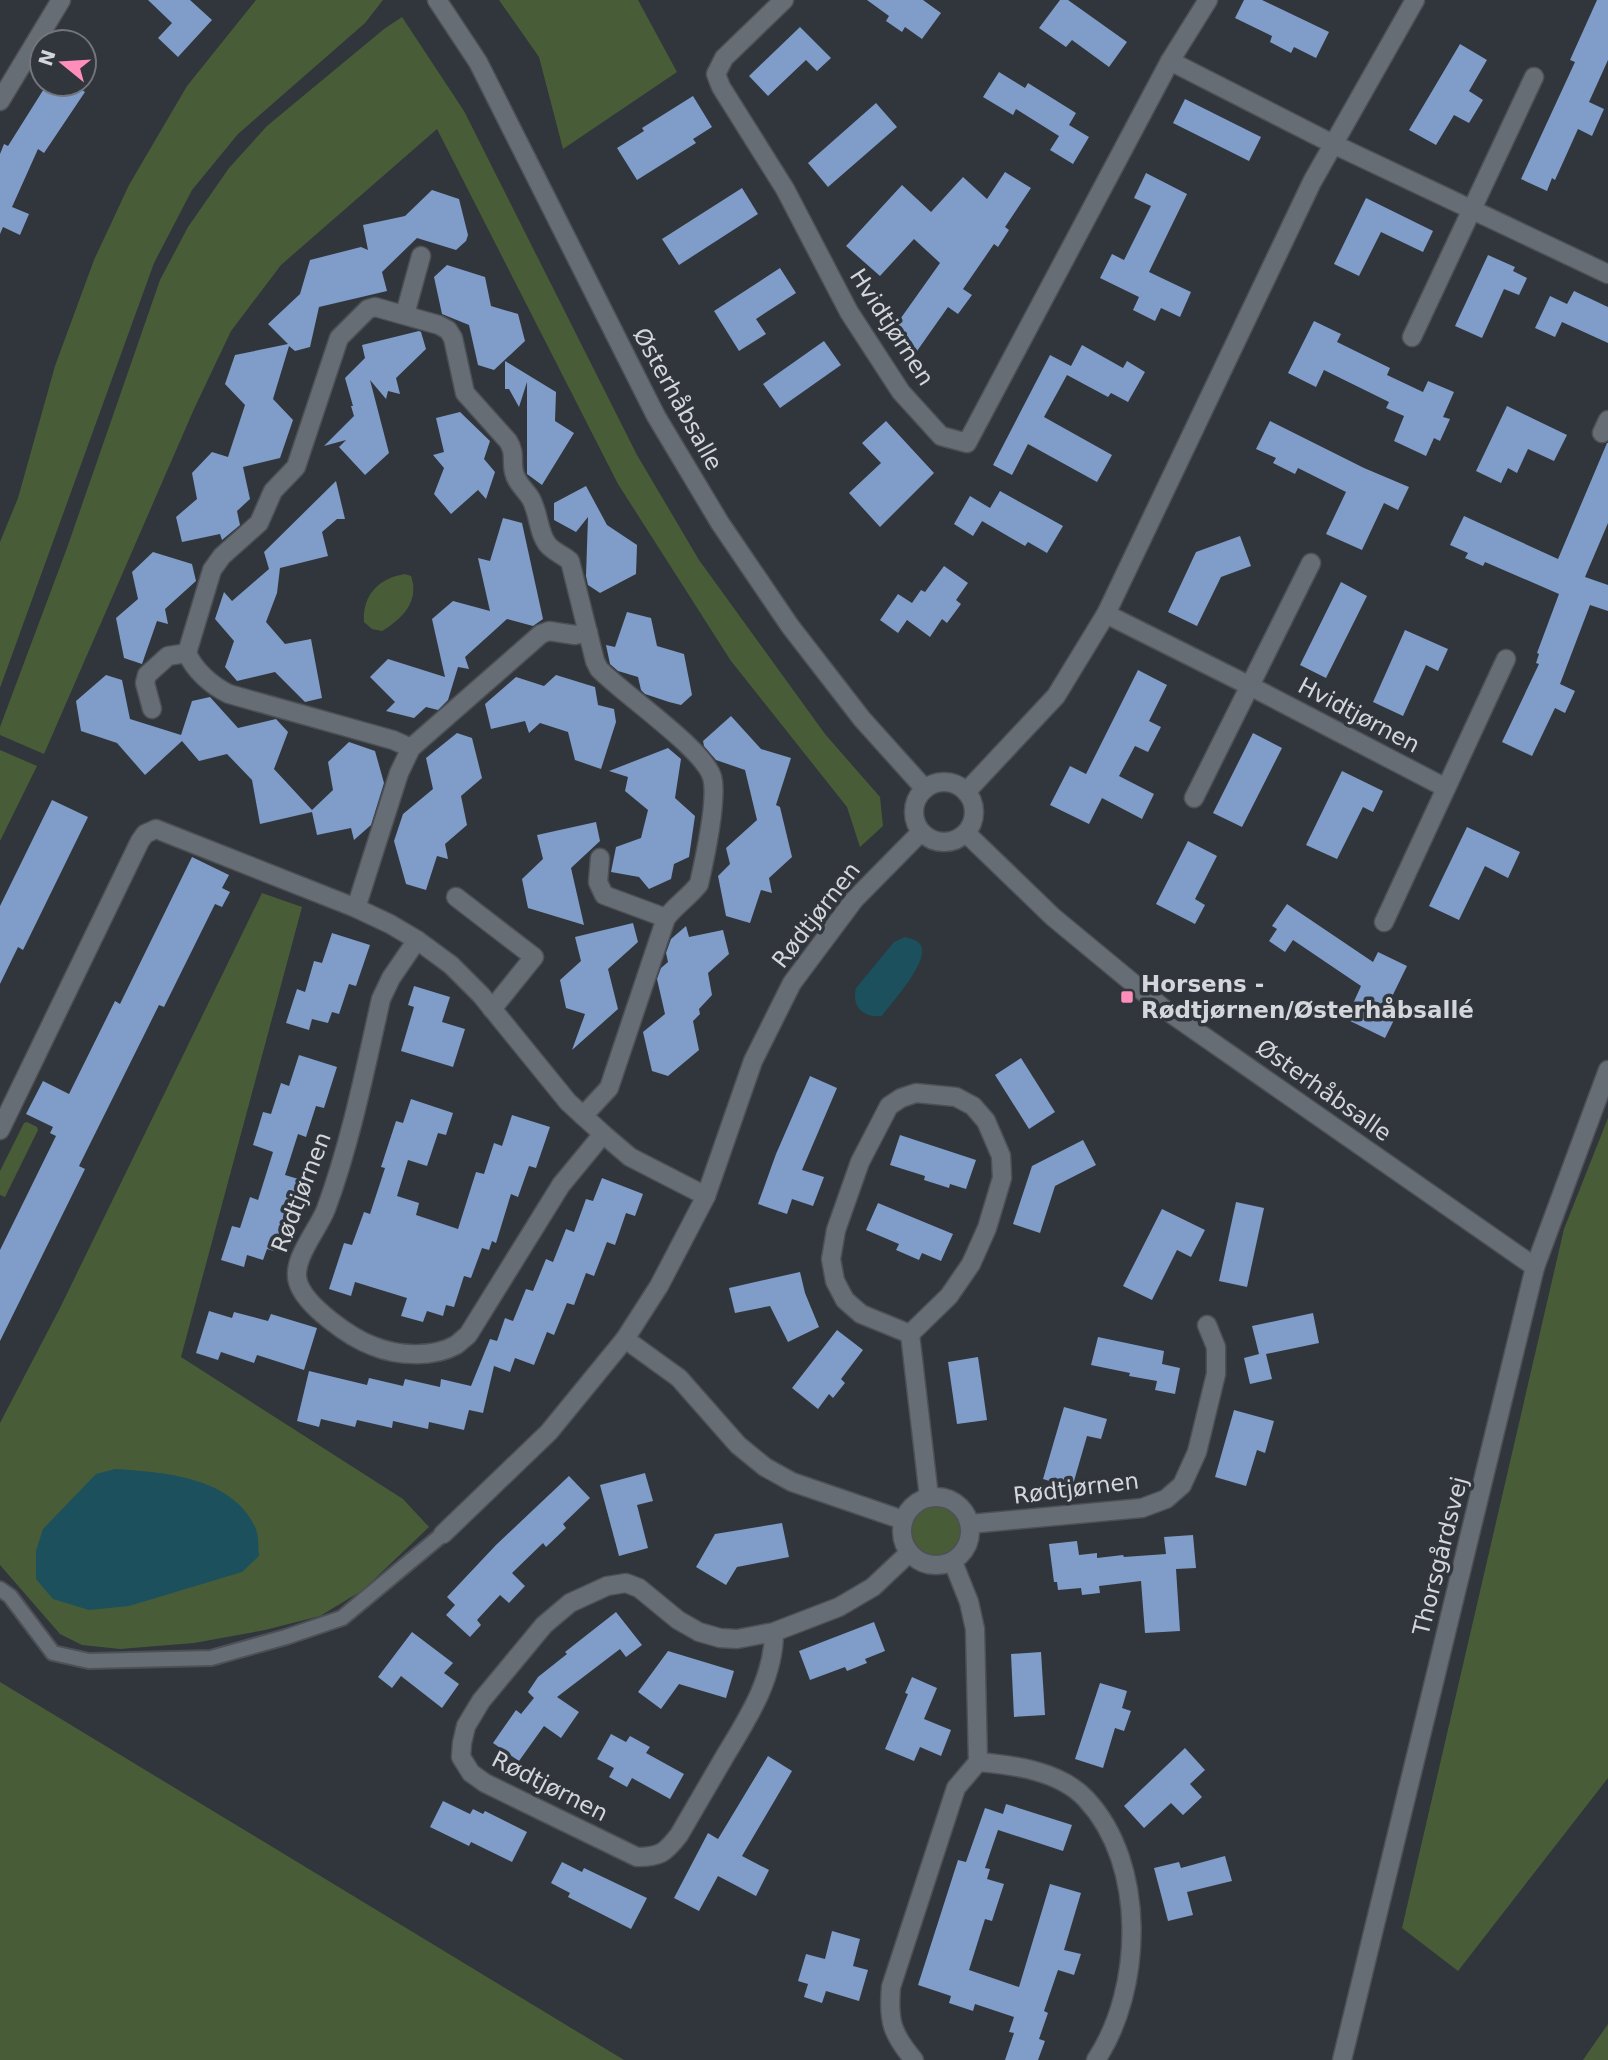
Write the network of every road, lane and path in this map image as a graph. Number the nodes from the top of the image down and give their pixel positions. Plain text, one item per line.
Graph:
1 (437, 0) edge
2 (784, 0) edge
3 (1208, 0) edge
4 (1415, 0) edge
5 (54, 2) edge
6 (1170, 61) junction
7 (1534, 77) dead end
8 (0, 101) edge
9 (1333, 144) junction
10 (1472, 209) junction
11 (421, 256) dead end
12 (1608, 274) edge
13 (405, 314) junction
14 (1412, 337) dead end
15 (1311, 563) dead end
16 (1106, 614) junction
17 (588, 632) junction
18 (187, 653) junction
19 (1506, 659) dead end
20 (1250, 686) junction
21 (152, 709) dead end
22 (411, 748) junction
23 (1446, 788) junction
24 (925, 789) junction
25 (967, 792) junction
26 (1194, 798) dead end
27 (921, 832) junction
28 (966, 833) junction
29 (600, 858) dead end
30 (456, 897) dead end
31 (356, 908) junction
32 (666, 918) junction
33 (1384, 922) dead end
34 (417, 940) junction
35 (492, 1009) junction
36 (1608, 1070) edge
37 (583, 1116) junction
38 (0, 1130) edge
39 (603, 1133) junction
40 (706, 1196) junction
41 (1535, 1266) junction
42 (1207, 1325) dead end
43 (910, 1334) junction
44 (625, 1339) junction
45 (929, 1497) junction
46 (903, 1520) junction
47 (970, 1524) junction
48 (443, 1534) joint
49 (909, 1553) junction
50 (953, 1562) junction
51 (0, 1588) edge
52 (774, 1632) junction
53 (978, 1762) junction
54 (914, 2060) edge
55 (1096, 2060) edge
56 (1342, 2060) edge

1 - 24 street, Østerhåbsalle
2 - 6 street, Hvidtjørnen
3 - 6 street, Hvidtjørnen
4 - 9 street
5 - 8 street
6 - 9 street
7 - 10 street
9 - 10 street
9 - 16 street
10 - 12 street
10 - 14 street
11 - 13 street
13 - 17 street
13 - 18 street
15 - 20 street
16 - 20 street, Hvidtjørnen
16 - 25 street
17 - 22 street
17 - 32 street
18 - 21 street
18 - 22 street
19 - 23 street
20 - 23 street, Hvidtjørnen
20 - 26 street
22 - 31 street
23 - 33 street
24 - 25 street
24 - 27 street
25 - 28 street
27 - 28 street
27 - 40 street, Rødtjørnen
28 - 41 street, Østerhåbsalle
29 - 32 street
30 - 35 street
31 - 34 street
31 - 38 street
32 - 37 street
34 - 35 street
34 - 39 street, Rødtjørnen
35 - 37 street
36 - 41 street, Thorsgårdsvej
37 - 39 street
39 - 40 street
40 - 44 street, Rødtjørnen
41 - 56 street, Thorsgårdsvej
42 - 47 street, Rødtjørnen
43 - 43 street
43 - 45 street
44 - 46 street
44 - 48 street, Rødtjørnen
45 - 46 street
45 - 47 street
46 - 49 street
47 - 50 street
48 - 51 lane
49 - 50 street
49 - 52 street, Rødtjørnen
50 - 53 street
52 - 52 street, Rødtjørnen
53 - 54 street
53 - 55 street

